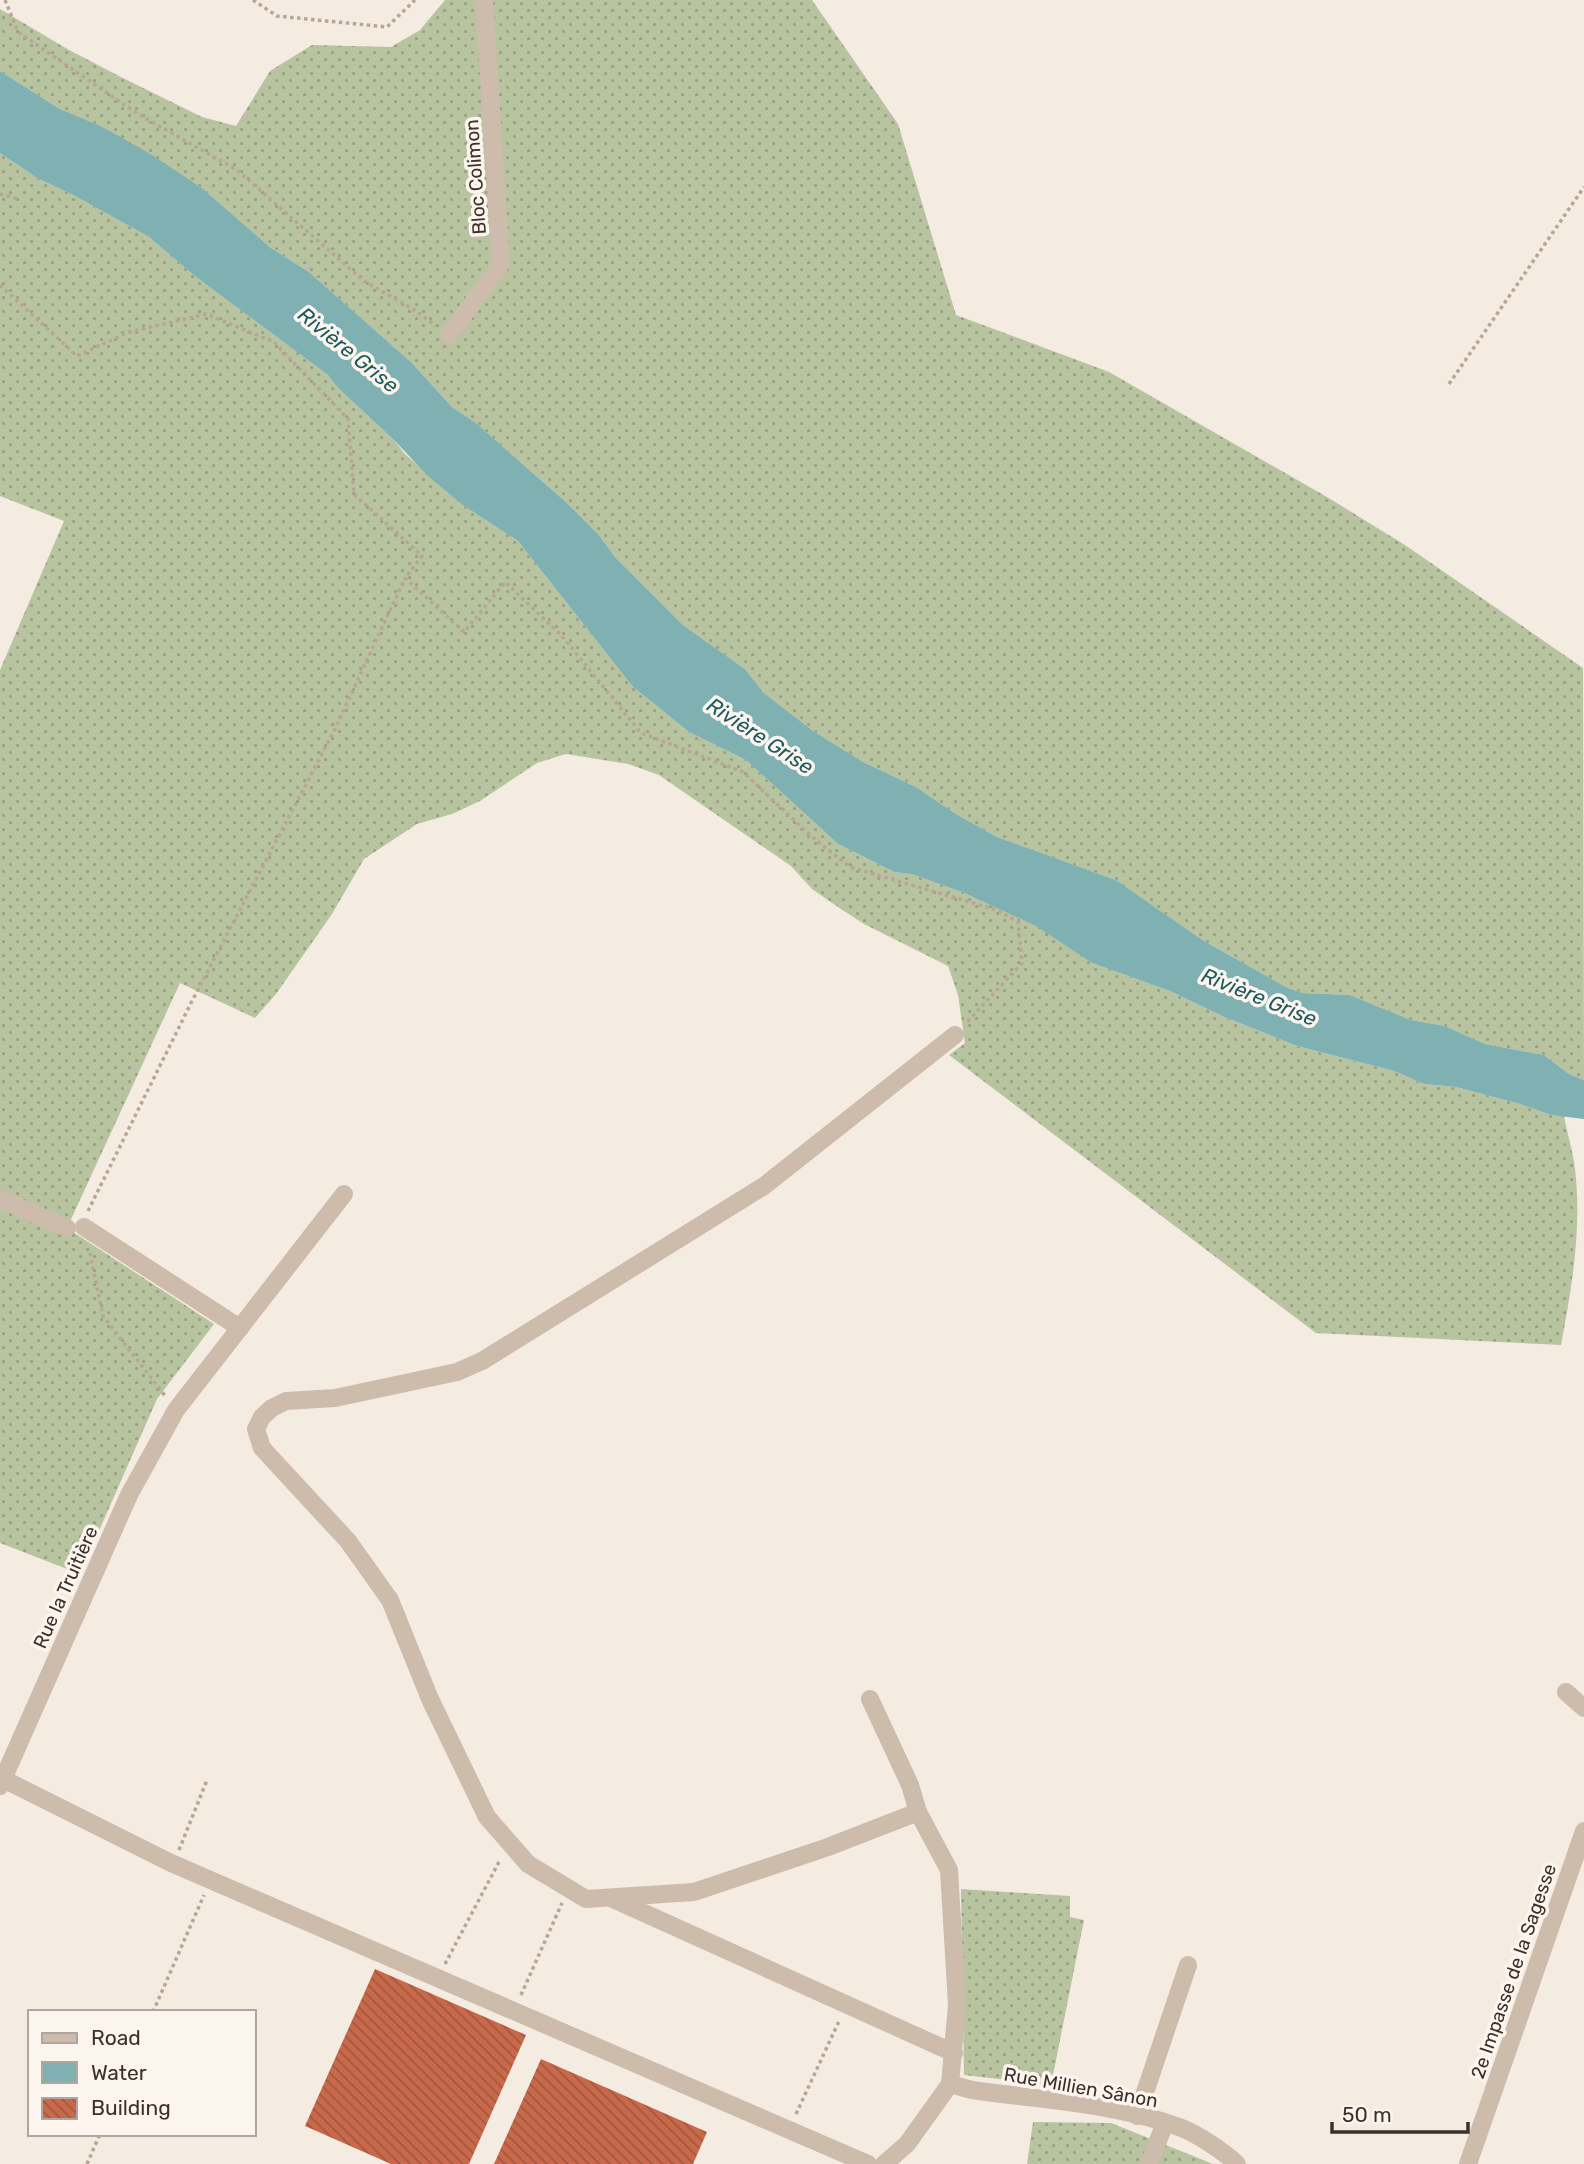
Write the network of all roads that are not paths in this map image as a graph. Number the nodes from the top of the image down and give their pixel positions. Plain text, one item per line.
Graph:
1 (484, 0) edge
2 (449, 335) road end
3 (955, 1035) road end
4 (344, 1194) dead end
5 (0, 1199) edge
6 (240, 1328) junction
7 (1566, 1692) dead end
8 (870, 1699) dead end
9 (1584, 1708) edge
10 (2, 1783) edge
11 (918, 1812) junction
12 (1584, 1831) edge
13 (609, 1898) junction
14 (1188, 1965) dead end
15 (954, 2053) junction
16 (950, 2084) junction
17 (1137, 2116) junction
18 (1165, 2123) junction
19 (868, 2164) edge
20 (884, 2164) edge
21 (1149, 2164) edge
22 (1237, 2164) edge
23 (1468, 2164) edge

1 - 2 street, Bloc Colimon
3 - 13 street
4 - 6 street, Rue la Truitière
5 - 6 street
6 - 10 street, Rue la Truitière
7 - 9 street
8 - 11 street
10 - 19 street
11 - 13 street
11 - 15 street
12 - 23 street, 2e Impasse de la Sagesse
13 - 15 street
14 - 17 street
15 - 16 street
16 - 17 street, Rue Millien Sânon
16 - 20 street
17 - 18 street, Rue Millien Sânon
18 - 21 street
18 - 22 street, Rue Millien Sânon

